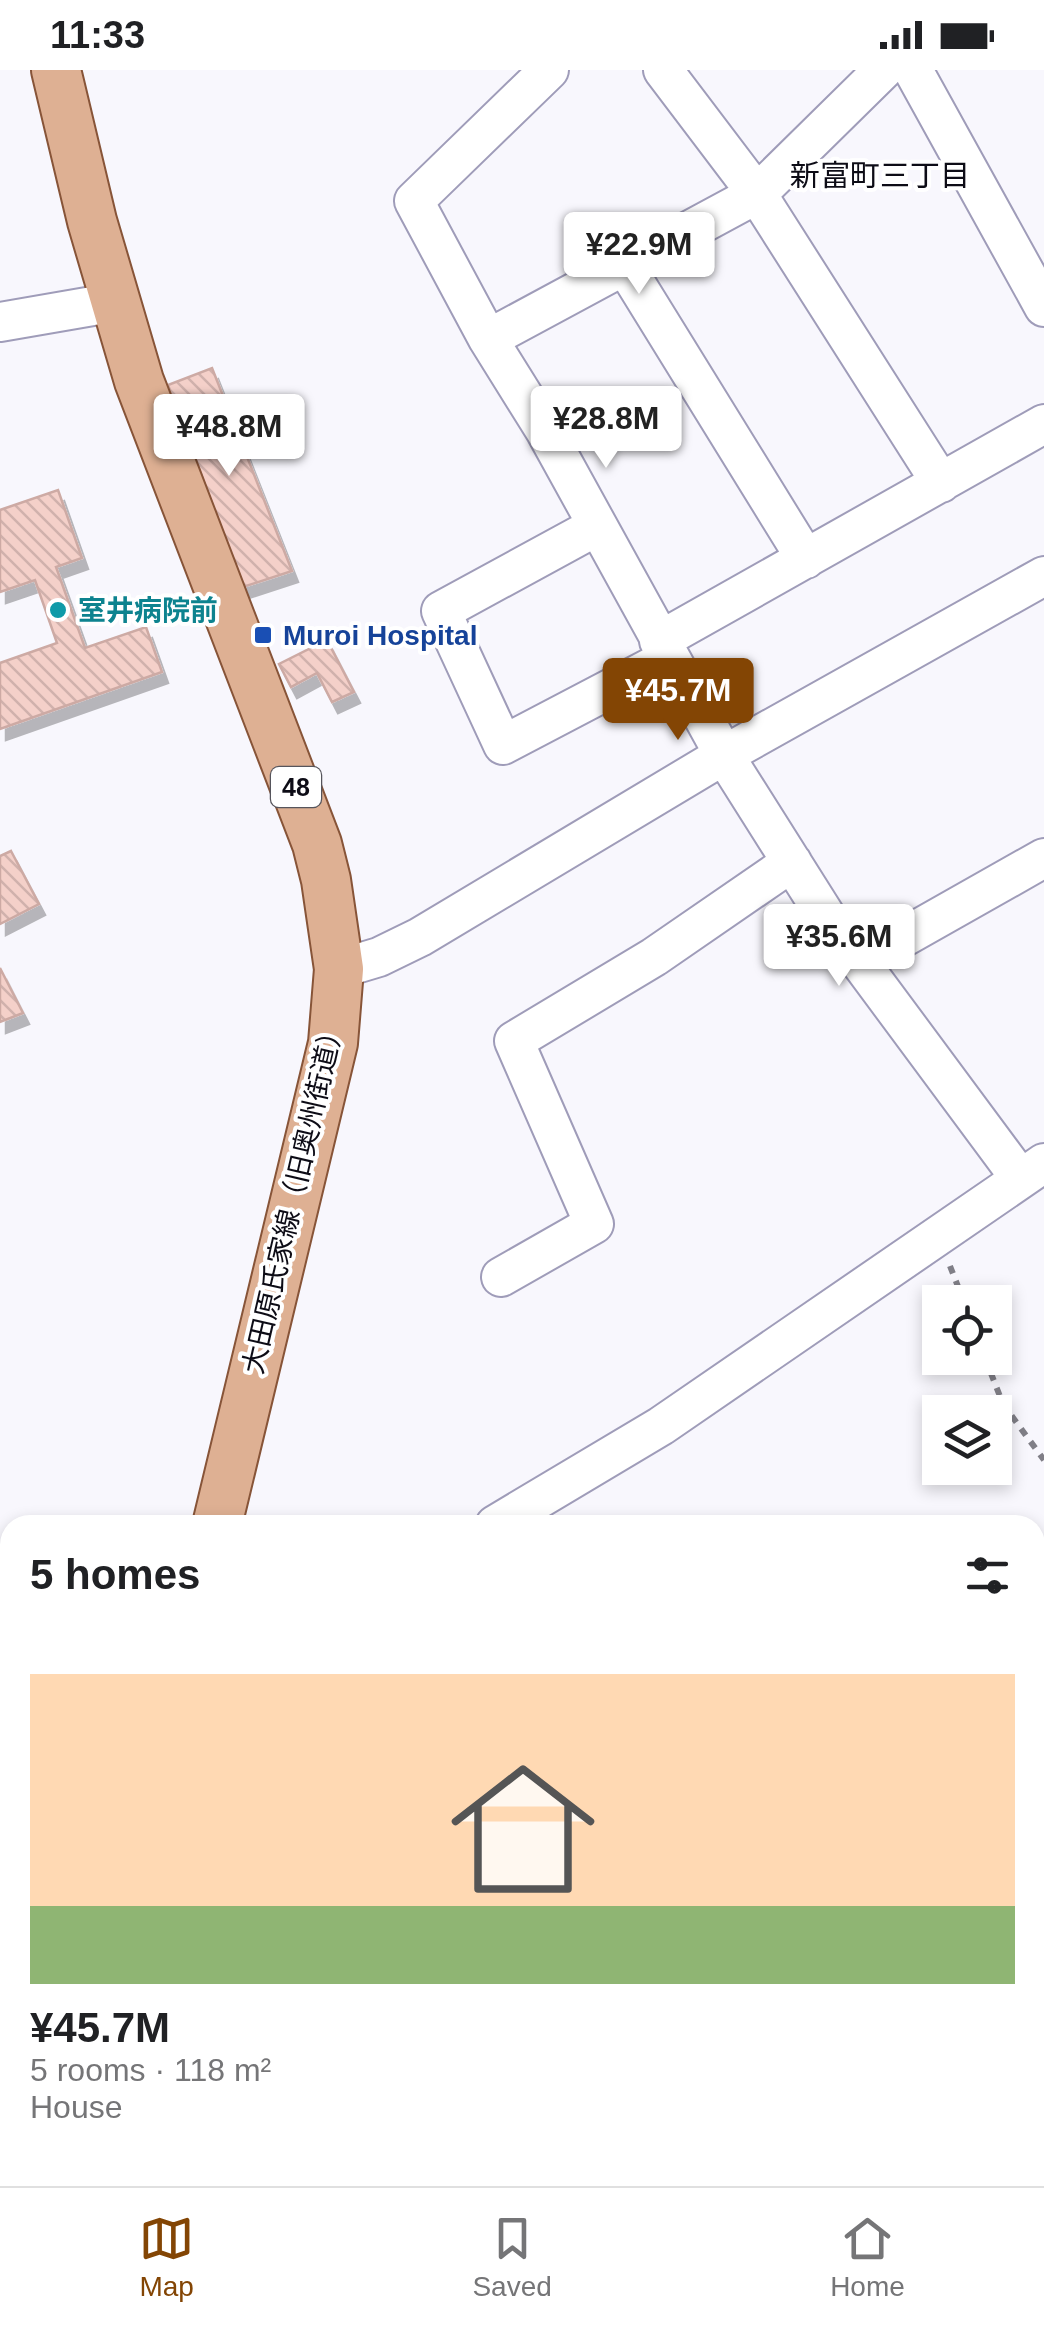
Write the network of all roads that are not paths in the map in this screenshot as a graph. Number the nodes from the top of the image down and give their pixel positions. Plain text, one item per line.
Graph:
1 (56, 70) edge
2 (548, 70) edge
3 (663, 70) edge
4 (883, 70) edge
5 (914, 70) edge
6 (757, 194) junction
7 (625, 266) junction
8 (116, 302) junction
9 (1044, 307) edge
10 (0, 322) edge
11 (488, 339) junction
12 (1044, 424) edge
13 (942, 483) junction
14 (597, 526) junction
15 (806, 559) junction
16 (1044, 576) edge
17 (664, 650) junction
18 (724, 754) junction
19 (1044, 858) edge
20 (792, 862) junction
21 (860, 962) junction
22 (339, 970) junction
23 (1032, 1171) edge
24 (501, 1277) dead end
25 (219, 1515) edge
26 (512, 1515) edge

1 - 8 main road, 大田原氏家線（旧奥州街道） / 48
2 - 11 street
3 - 6 street
4 - 6 street
5 - 9 street
6 - 7 street
6 - 13 street
7 - 11 street
7 - 15 street
8 - 10 street
8 - 22 main road, 大田原氏家線（旧奥州街道） / 48
11 - 14 street
12 - 13 street
13 - 15 street
14 - 17 street
14 - 17 street
15 - 17 street
16 - 18 street
17 - 18 street
18 - 20 street
18 - 22 street
19 - 21 street
20 - 21 street
20 - 24 street
21 - 23 street
22 - 25 main road, 大田原氏家線（旧奥州街道） / 48
23 - 26 street

